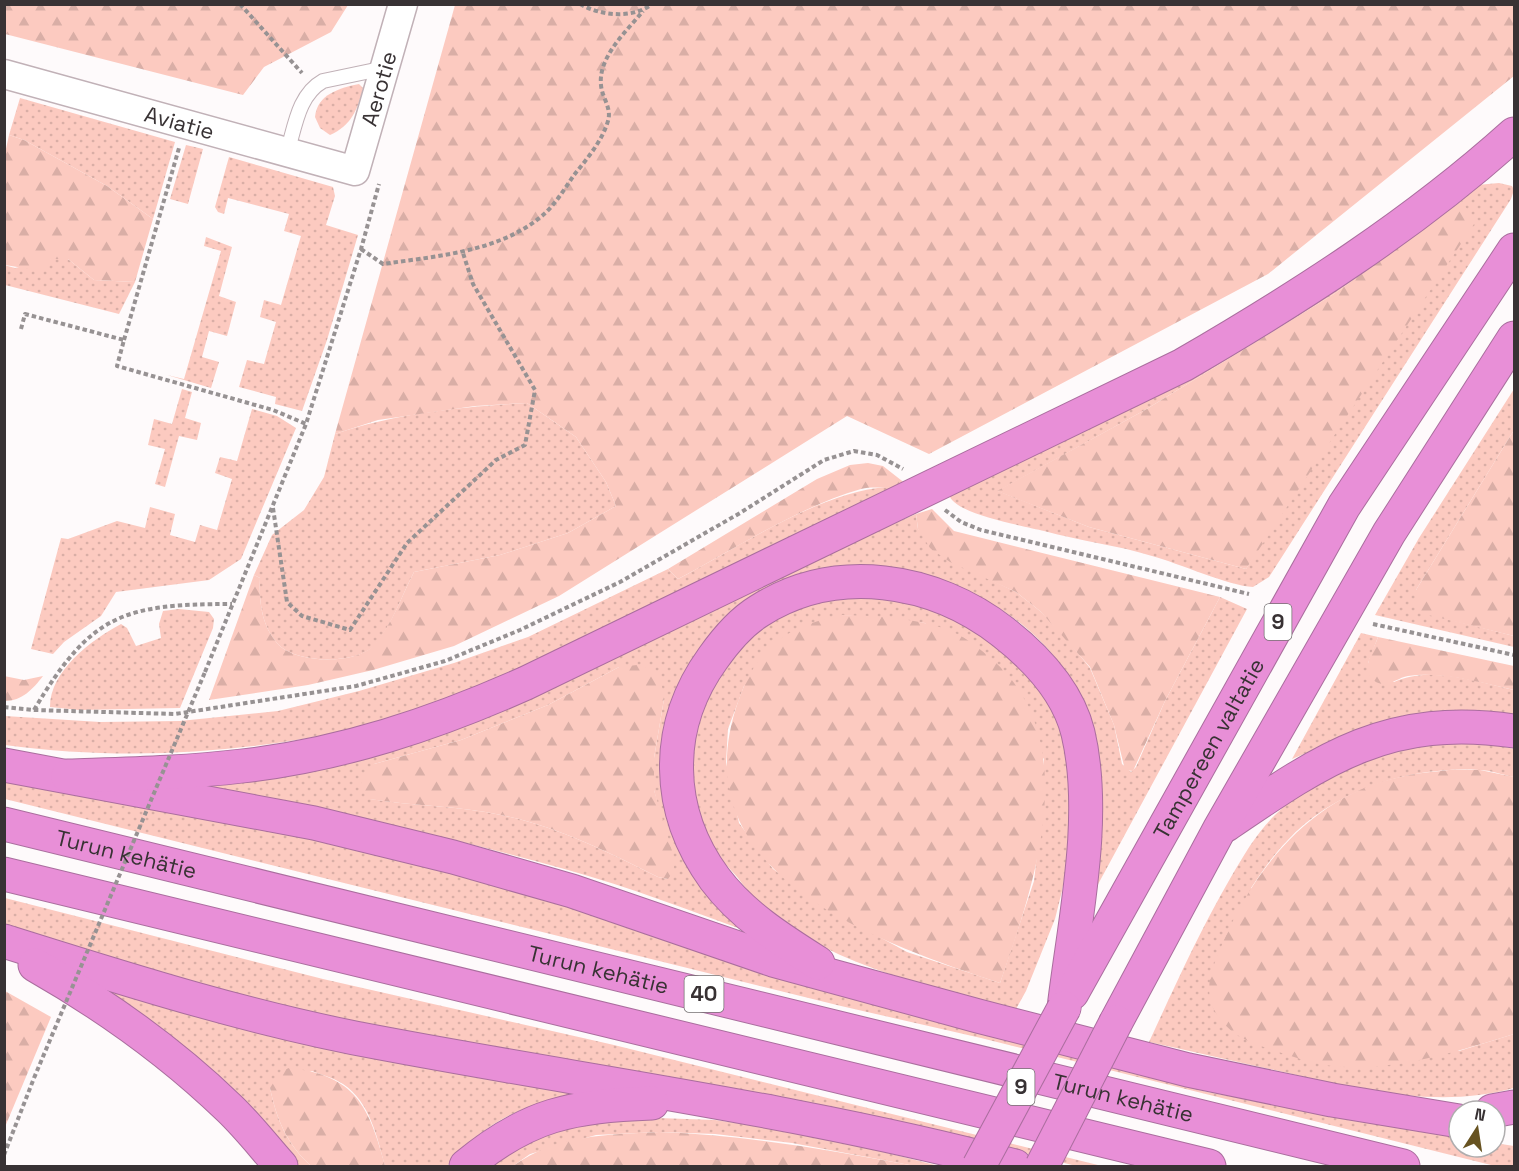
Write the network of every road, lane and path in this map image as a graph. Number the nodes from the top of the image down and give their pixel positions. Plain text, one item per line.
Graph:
1 (240, 4) edge
2 (403, 4) edge
3 (580, 4) edge
4 (652, 4) edge
5 (643, 11) junction
6 (385, 68) junction
7 (302, 73) dead end
8 (4, 74) edge
9 (181, 140) dead end
10 (1507, 146) edge
11 (287, 153) junction
12 (368, 173) junction
13 (361, 249) junction
14 (462, 250) junction
15 (1515, 250) edge
16 (21, 330) dead end
17 (1515, 338) edge
18 (124, 340) junction
19 (306, 424) junction
20 (911, 475) dead end
21 (273, 507) junction
22 (944, 509) dead end
23 (1249, 594) dead end
24 (232, 604) junction
25 (1372, 624) dead end
26 (1515, 655) edge
27 (4, 707) edge
28 (34, 710) junction
29 (1515, 731) edge
30 (4, 765) edge
31 (68, 777) junction
32 (4, 824) edge
33 (1219, 830) junction
34 (4, 874) edge
35 (4, 942) edge
36 (4, 948) edge
37 (840, 977) junction
38 (1064, 1008) junction
39 (711, 1100) junction
40 (1447, 1116) edge
41 (4, 1155) edge
42 (281, 1167) edge
43 (466, 1167) edge
44 (979, 1167) edge
45 (1015, 1167) edge
46 (1042, 1167) edge
47 (1209, 1167) edge
48 (1403, 1167) edge

1 - 7 path
2 - 6 street, Aerotie
3 - 5 path
4 - 5 path
5 - 14 path
6 - 11 lane
6 - 12 street, Aerotie
8 - 11 street, Aviatie
9 - 18 path
10 - 31 highway
11 - 12 street, Aviatie
12 - 13 path
13 - 14 path
13 - 19 path
14 - 21 path
15 - 38 highway, Tampereen valtatie / 9
16 - 18 path
17 - 33 highway, 9
18 - 19 path
19 - 21 path
20 - 28 path
21 - 24 path
22 - 23 path
24 - 28 path
24 - 41 path, bridge
25 - 26 path
27 - 28 path
29 - 33 highway
30 - 31 highway
31 - 37 highway
32 - 48 highway, Turun kehätie / 40
33 - 46 highway, 9, bridge
34 - 47 highway, 40
35 - 39 highway
36 - 42 highway
37 - 38 highway
37 - 40 highway
38 - 44 highway, Tampereen valtatie / 9, bridge
39 - 43 highway
39 - 45 highway

